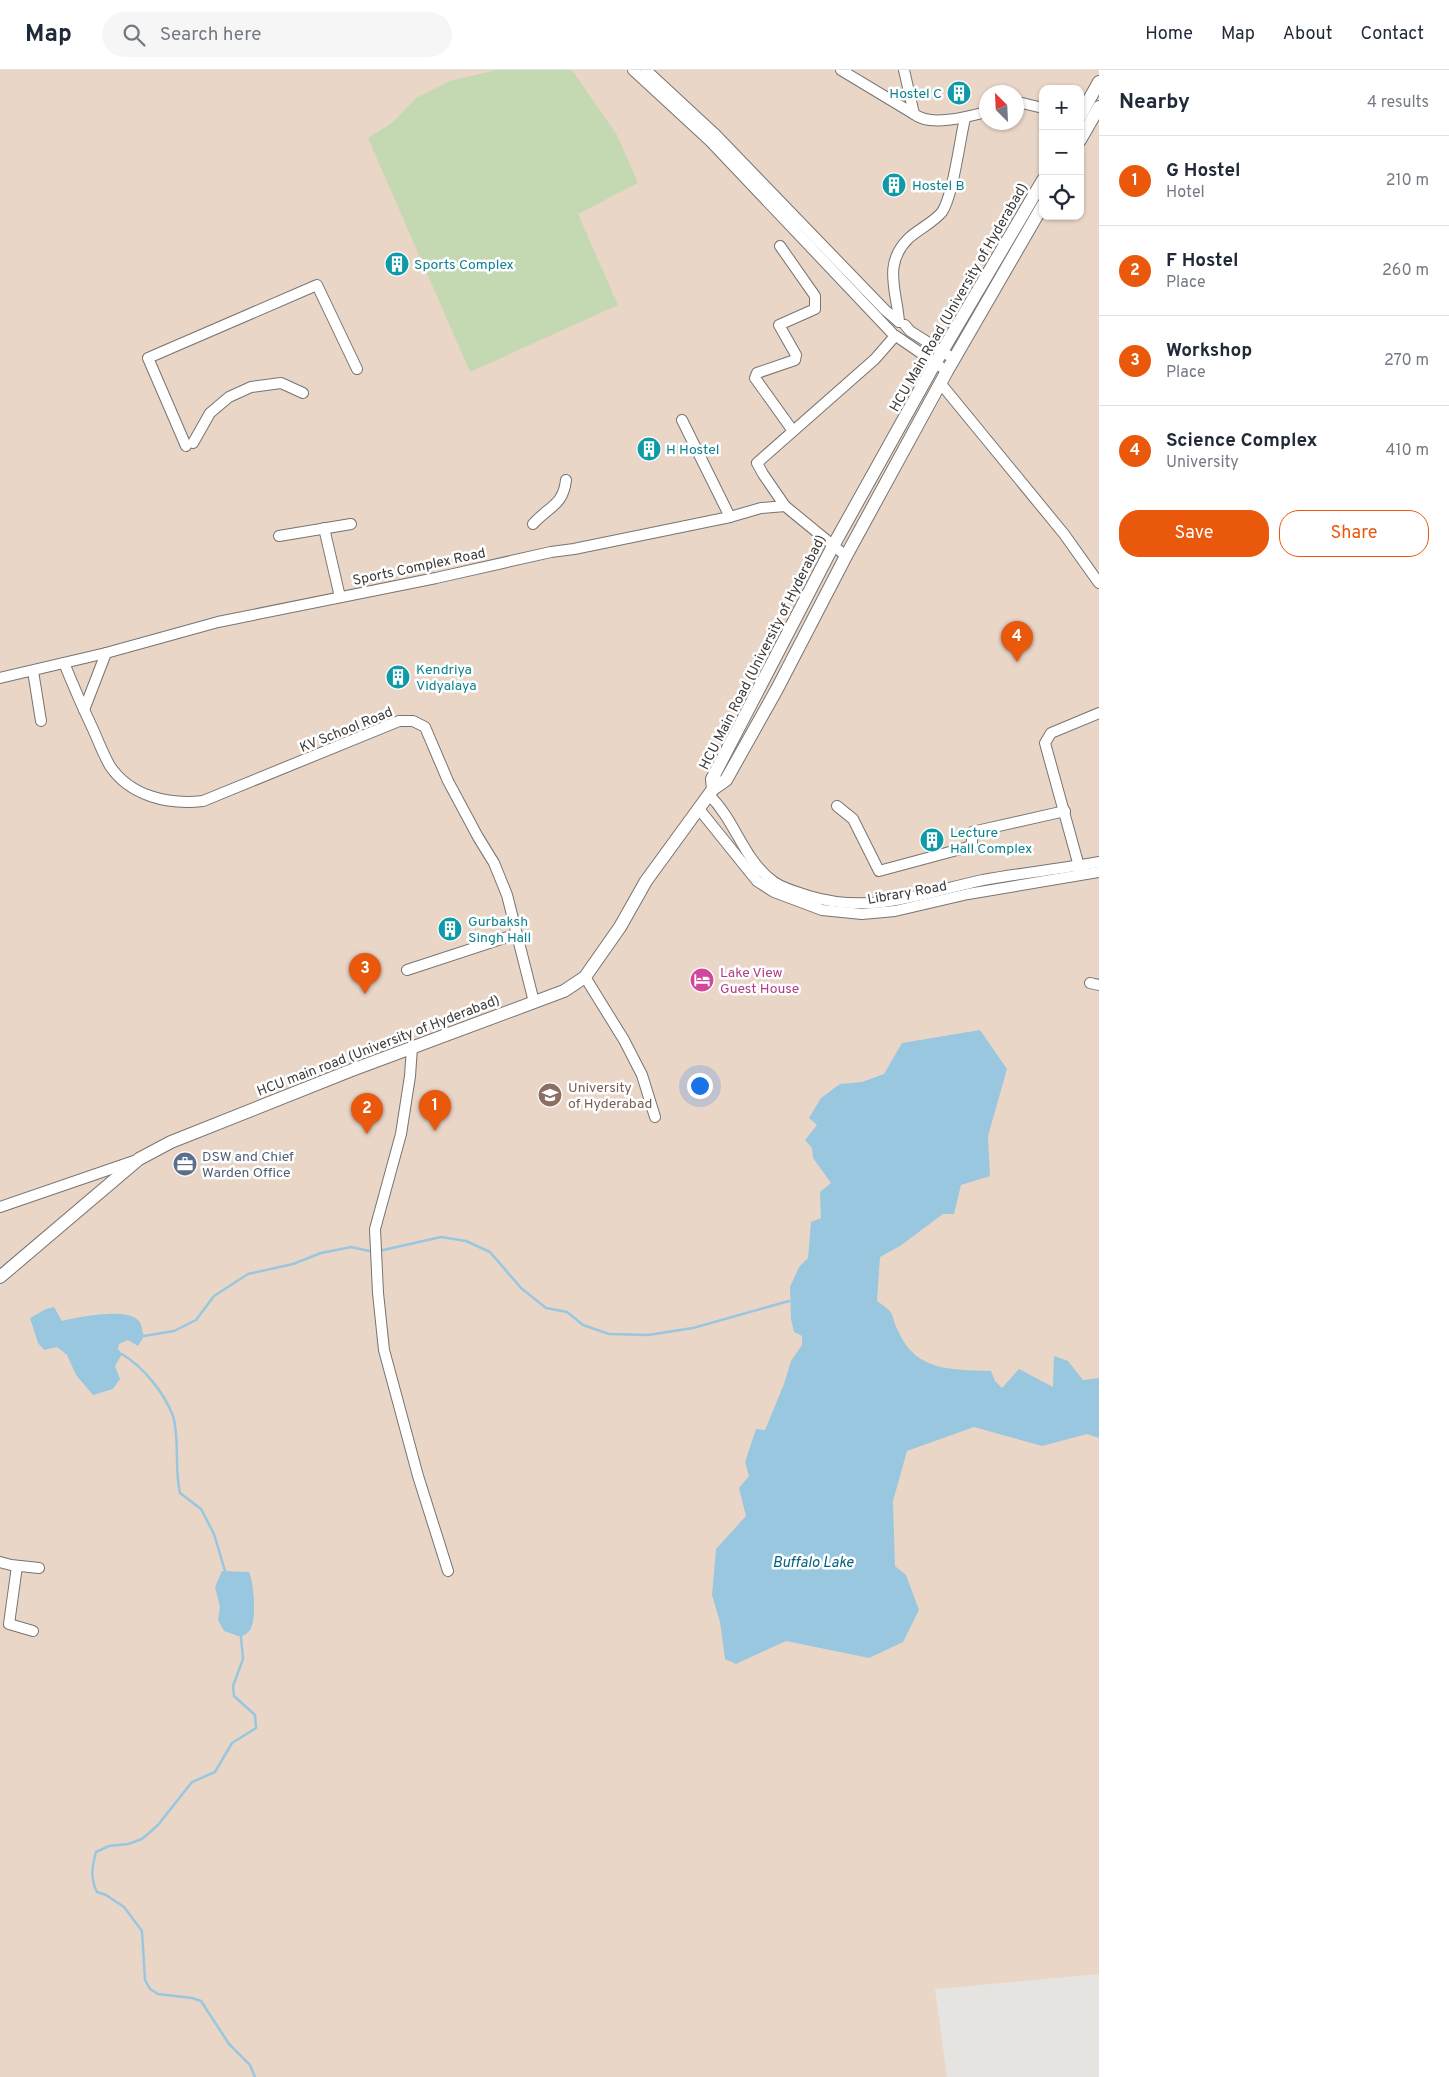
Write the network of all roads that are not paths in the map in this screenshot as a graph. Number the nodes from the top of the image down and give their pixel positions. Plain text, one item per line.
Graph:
1 (634, 70) edge
2 (646, 70) edge
3 (841, 70) edge
4 (904, 70) edge
5 (1099, 82) edge
6 (1024, 104) edge
7 (1039, 107) edge
8 (1099, 107) edge
9 (1084, 109) edge
10 (914, 114) junction
11 (979, 114) edge
12 (965, 118) junction
13 (1084, 133) edge
14 (713, 138) junction
15 (1039, 187) edge
16 (1039, 212) edge
17 (780, 246) dead end
18 (902, 324) junction
19 (894, 335) junction
20 (942, 352) junction
21 (954, 359) junction
22 (935, 364) junction
23 (357, 369) dead end
24 (948, 371) junction
25 (940, 384) junction
26 (304, 393) dead end
27 (682, 420) dead end
28 (793, 431) junction
29 (566, 480) dead end
30 (785, 506) junction
31 (730, 517) junction
32 (351, 524) dead end
33 (533, 524) dead end
34 (324, 528) junction
35 (278, 536) dead end
36 (833, 546) junction
37 (846, 556) junction
38 (1099, 583) edge
39 (340, 597) junction
40 (106, 653) junction
41 (64, 663) junction
42 (33, 671) junction
43 (0, 678) edge
44 (84, 710) junction
45 (1099, 713) edge
46 (41, 721) dead end
47 (711, 792) junction
48 (837, 806) dead end
49 (699, 809) junction
50 (1065, 811) junction
51 (1099, 862) edge
52 (1080, 871) junction
53 (1099, 872) edge
54 (517, 934) junction
55 (407, 970) dead end
56 (585, 977) junction
57 (534, 1002) junction
58 (412, 1047) junction
59 (654, 1117) dead end
60 (139, 1159) junction
61 (0, 1207) edge
62 (0, 1277) edge
63 (0, 1562) edge
64 (17, 1566) junction
65 (39, 1568) dead end
66 (448, 1571) dead end
67 (33, 1631) dead end

1 - 14 street
2 - 14 street
3 - 10 street
4 - 10 street
5 - 9 street
6 - 7 street
8 - 13 street
10 - 12 street
11 - 12 street
12 - 18 street
14 - 18 street
14 - 19 street
15 - 20 street, HCU Main Road (University of Hyderabad)
16 - 21 street, HCU Main Road (University of Hyderabad)
17 - 28 street
18 - 19 street
18 - 20 street
19 - 22 street
19 - 28 street
20 - 21 street
20 - 22 street, HCU Main Road (University of Hyderabad)
21 - 24 street, HCU Main Road (University of Hyderabad)
22 - 24 street
22 - 36 street, HCU Main Road (University of Hyderabad)
23 - 26 street
24 - 25 street, HCU Main Road (University of Hyderabad)
25 - 37 street, HCU Main Road (University of Hyderabad)
25 - 38 street
27 - 31 street
28 - 30 street
29 - 33 street
30 - 31 street, Sports Complex Road
30 - 36 street
31 - 39 street, Sports Complex Road
32 - 34 street
34 - 35 street
34 - 39 street
36 - 37 street
36 - 47 street, HCU Main Road (University of Hyderabad)
37 - 47 street, HCU Main Road (University of Hyderabad)
39 - 40 street, Sports Complex Road
40 - 41 street, Sports Complex Road
40 - 44 street
41 - 42 street, Sports Complex Road
41 - 44 street, KV School Road
42 - 43 street, Sports Complex Road
42 - 46 street
44 - 54 street, KV School Road
45 - 50 street
47 - 49 street, HCU main road (University of Hyderabad)
47 - 52 street
48 - 50 street
49 - 52 street, Library Road
49 - 56 street, HCU main road (University of Hyderabad)
50 - 52 street
51 - 52 street
52 - 53 street, Library Road
54 - 55 street
54 - 57 street, KV School Road
56 - 57 street, HCU main road (University of Hyderabad)
56 - 59 street
57 - 58 street, HCU main road (University of Hyderabad)
58 - 60 street, HCU main road (University of Hyderabad)
58 - 66 street
60 - 61 street
60 - 62 street, HCU main road (University of Hyderabad)
63 - 64 street
64 - 65 street
64 - 67 street

